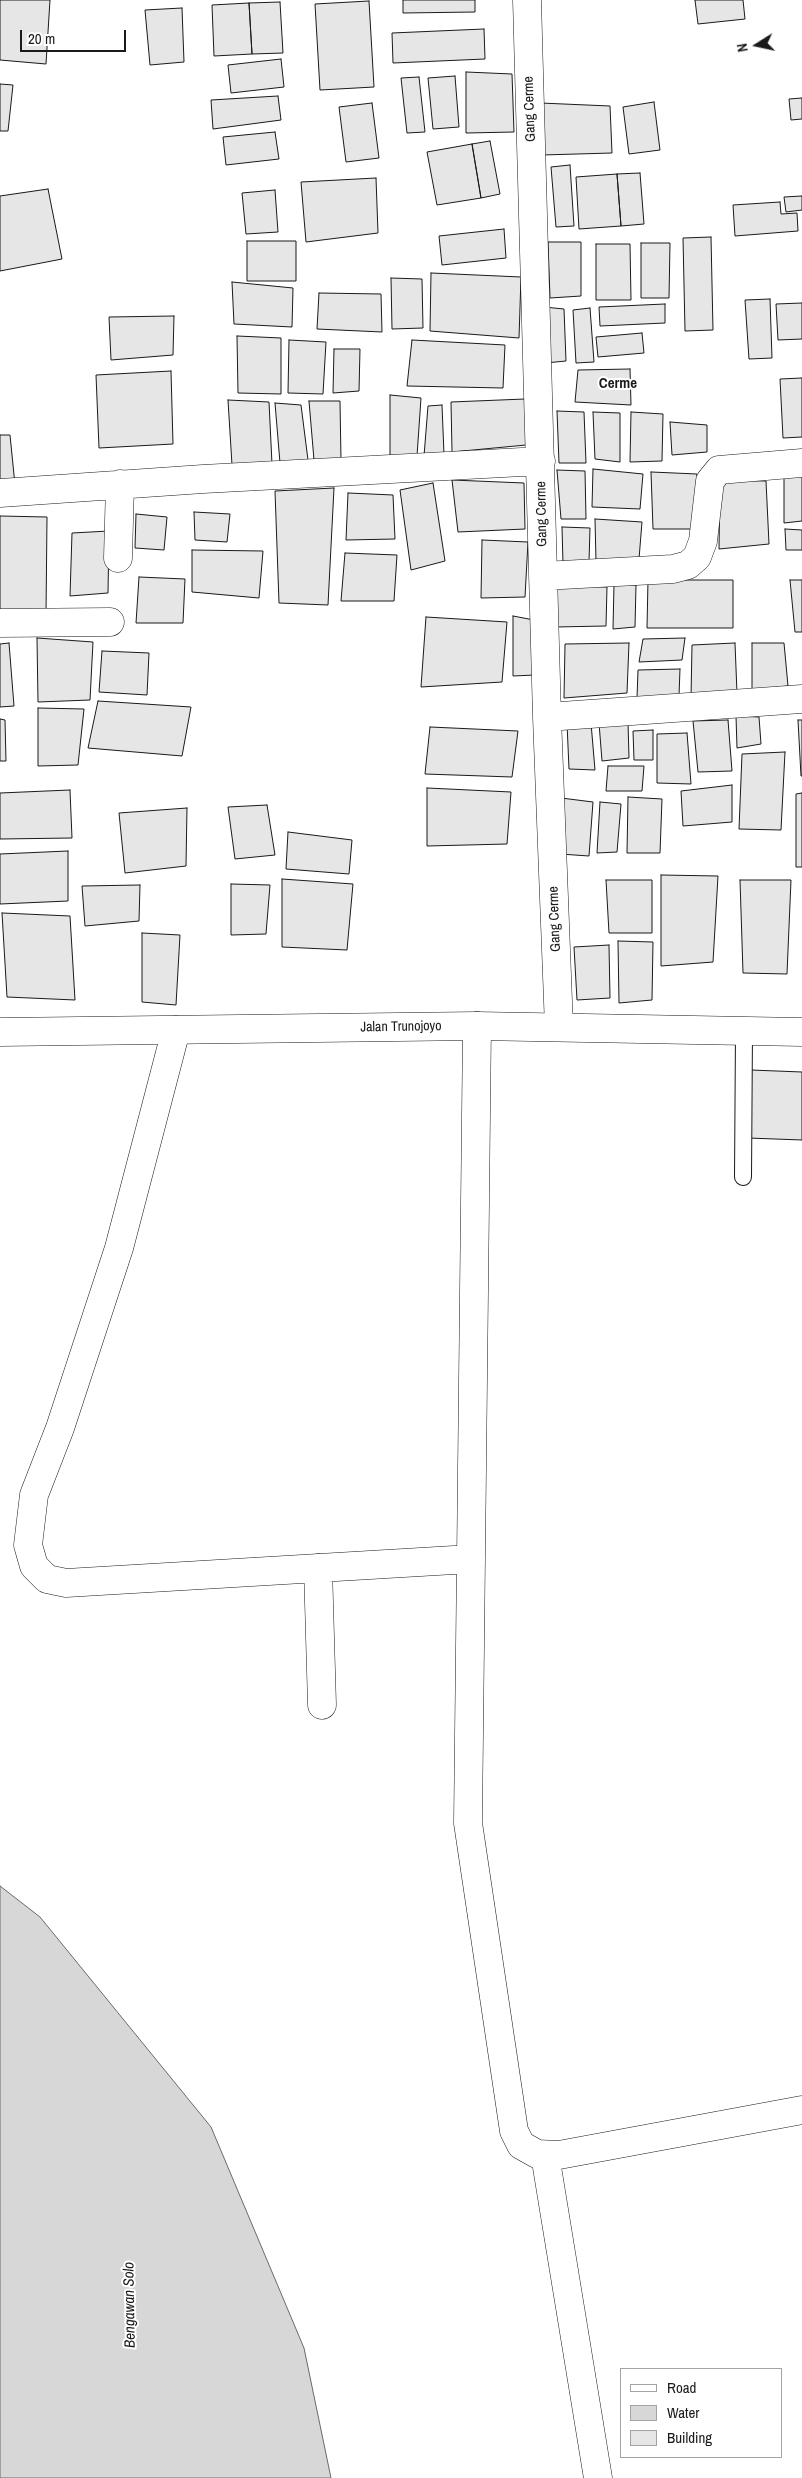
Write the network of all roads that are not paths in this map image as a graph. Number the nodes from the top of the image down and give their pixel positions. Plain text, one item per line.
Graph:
1 (527, 0) edge
2 (541, 460) junction
3 (802, 463) edge
4 (120, 484) junction
5 (0, 493) edge
6 (118, 558) dead end
7 (543, 576) junction
8 (110, 622) dead end
9 (0, 623) edge
10 (802, 699) edge
11 (546, 717) junction
12 (477, 1026) junction
13 (559, 1028) junction
14 (176, 1030) junction
15 (744, 1031) junction
16 (0, 1032) edge
17 (802, 1032) edge
18 (743, 1178) dead end
19 (471, 1559) junction
20 (318, 1568) junction
21 (322, 1705) dead end
22 (802, 2110) edge
23 (545, 2155) junction
24 (598, 2478) edge

1 - 2 street, Gang Cerme
2 - 4 street
2 - 7 street, Gang Cerme
3 - 7 street
4 - 5 street
4 - 6 street
7 - 11 street, Gang Cerme
8 - 9 street
10 - 11 street
11 - 13 street, Gang Cerme
12 - 13 street, Jalan Trunojoyo
12 - 14 street, Jalan Trunojoyo
12 - 19 street
13 - 15 street, Jalan Trunojoyo
14 - 16 street, Jalan Trunojoyo
14 - 20 street
15 - 17 street, Jalan Trunojoyo
15 - 18 lane
19 - 20 street
19 - 23 street
20 - 21 street
22 - 23 street
23 - 24 street

